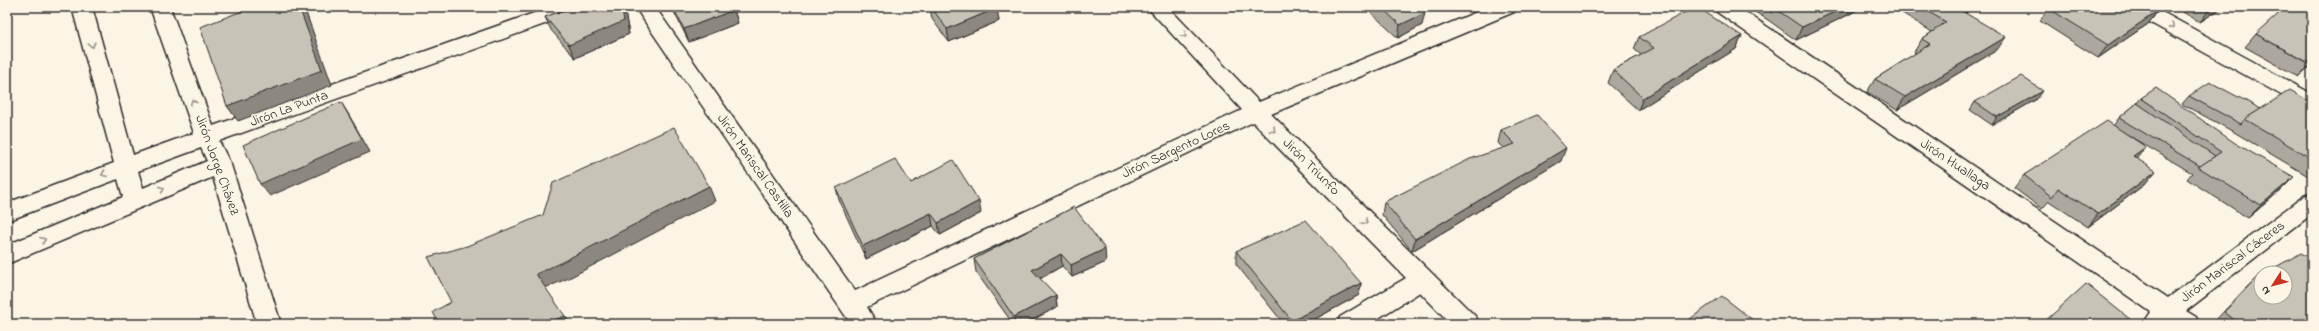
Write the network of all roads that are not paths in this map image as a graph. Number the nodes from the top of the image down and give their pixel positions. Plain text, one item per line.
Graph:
1 (82, 7) edge
2 (160, 7) edge
3 (571, 7) edge
4 (645, 7) edge
5 (1157, 7) edge
6 (1507, 7) edge
7 (1724, 7) edge
8 (2138, 7) edge
9 (2312, 103) edge
10 (1256, 112) junction
11 (207, 138) junction
12 (220, 165) junction
13 (124, 166) junction
14 (135, 201) junction
15 (2312, 202) edge
16 (7, 212) edge
17 (7, 255) edge
18 (1423, 279) junction
19 (851, 304) junction
20 (2170, 320) edge
21 (270, 324) edge
22 (865, 324) edge
23 (1349, 324) edge
24 (1467, 324) edge

1 -> 13 street
11 -> 2 street, Jirón Jorge Chávez
3 - 11 street, Jirón La Punta
4 - 19 street, Jirón Mariscal Castilla
5 -> 10 street, Jirón Triunfo
6 - 10 street, Jirón Sargento Lores
7 - 20 street, Jirón Huallaga
8 -> 9 street
10 -> 18 street, Jirón Triunfo
10 - 19 street, Jirón Sargento Lores
11 - 12 street, Jirón Jorge Chávez
11 - 13 street, Jirón La Punta
14 -> 12 street
12 - 21 street, Jirón Jorge Chávez
13 - 14 street
13 -> 16 street, Jirón La Punta
17 -> 14 street
15 - 20 street, Jirón Mariscal Cáceres
18 - 23 street
18 - 24 street, Jirón Triunfo
19 - 22 street, Jirón Mariscal Castilla

